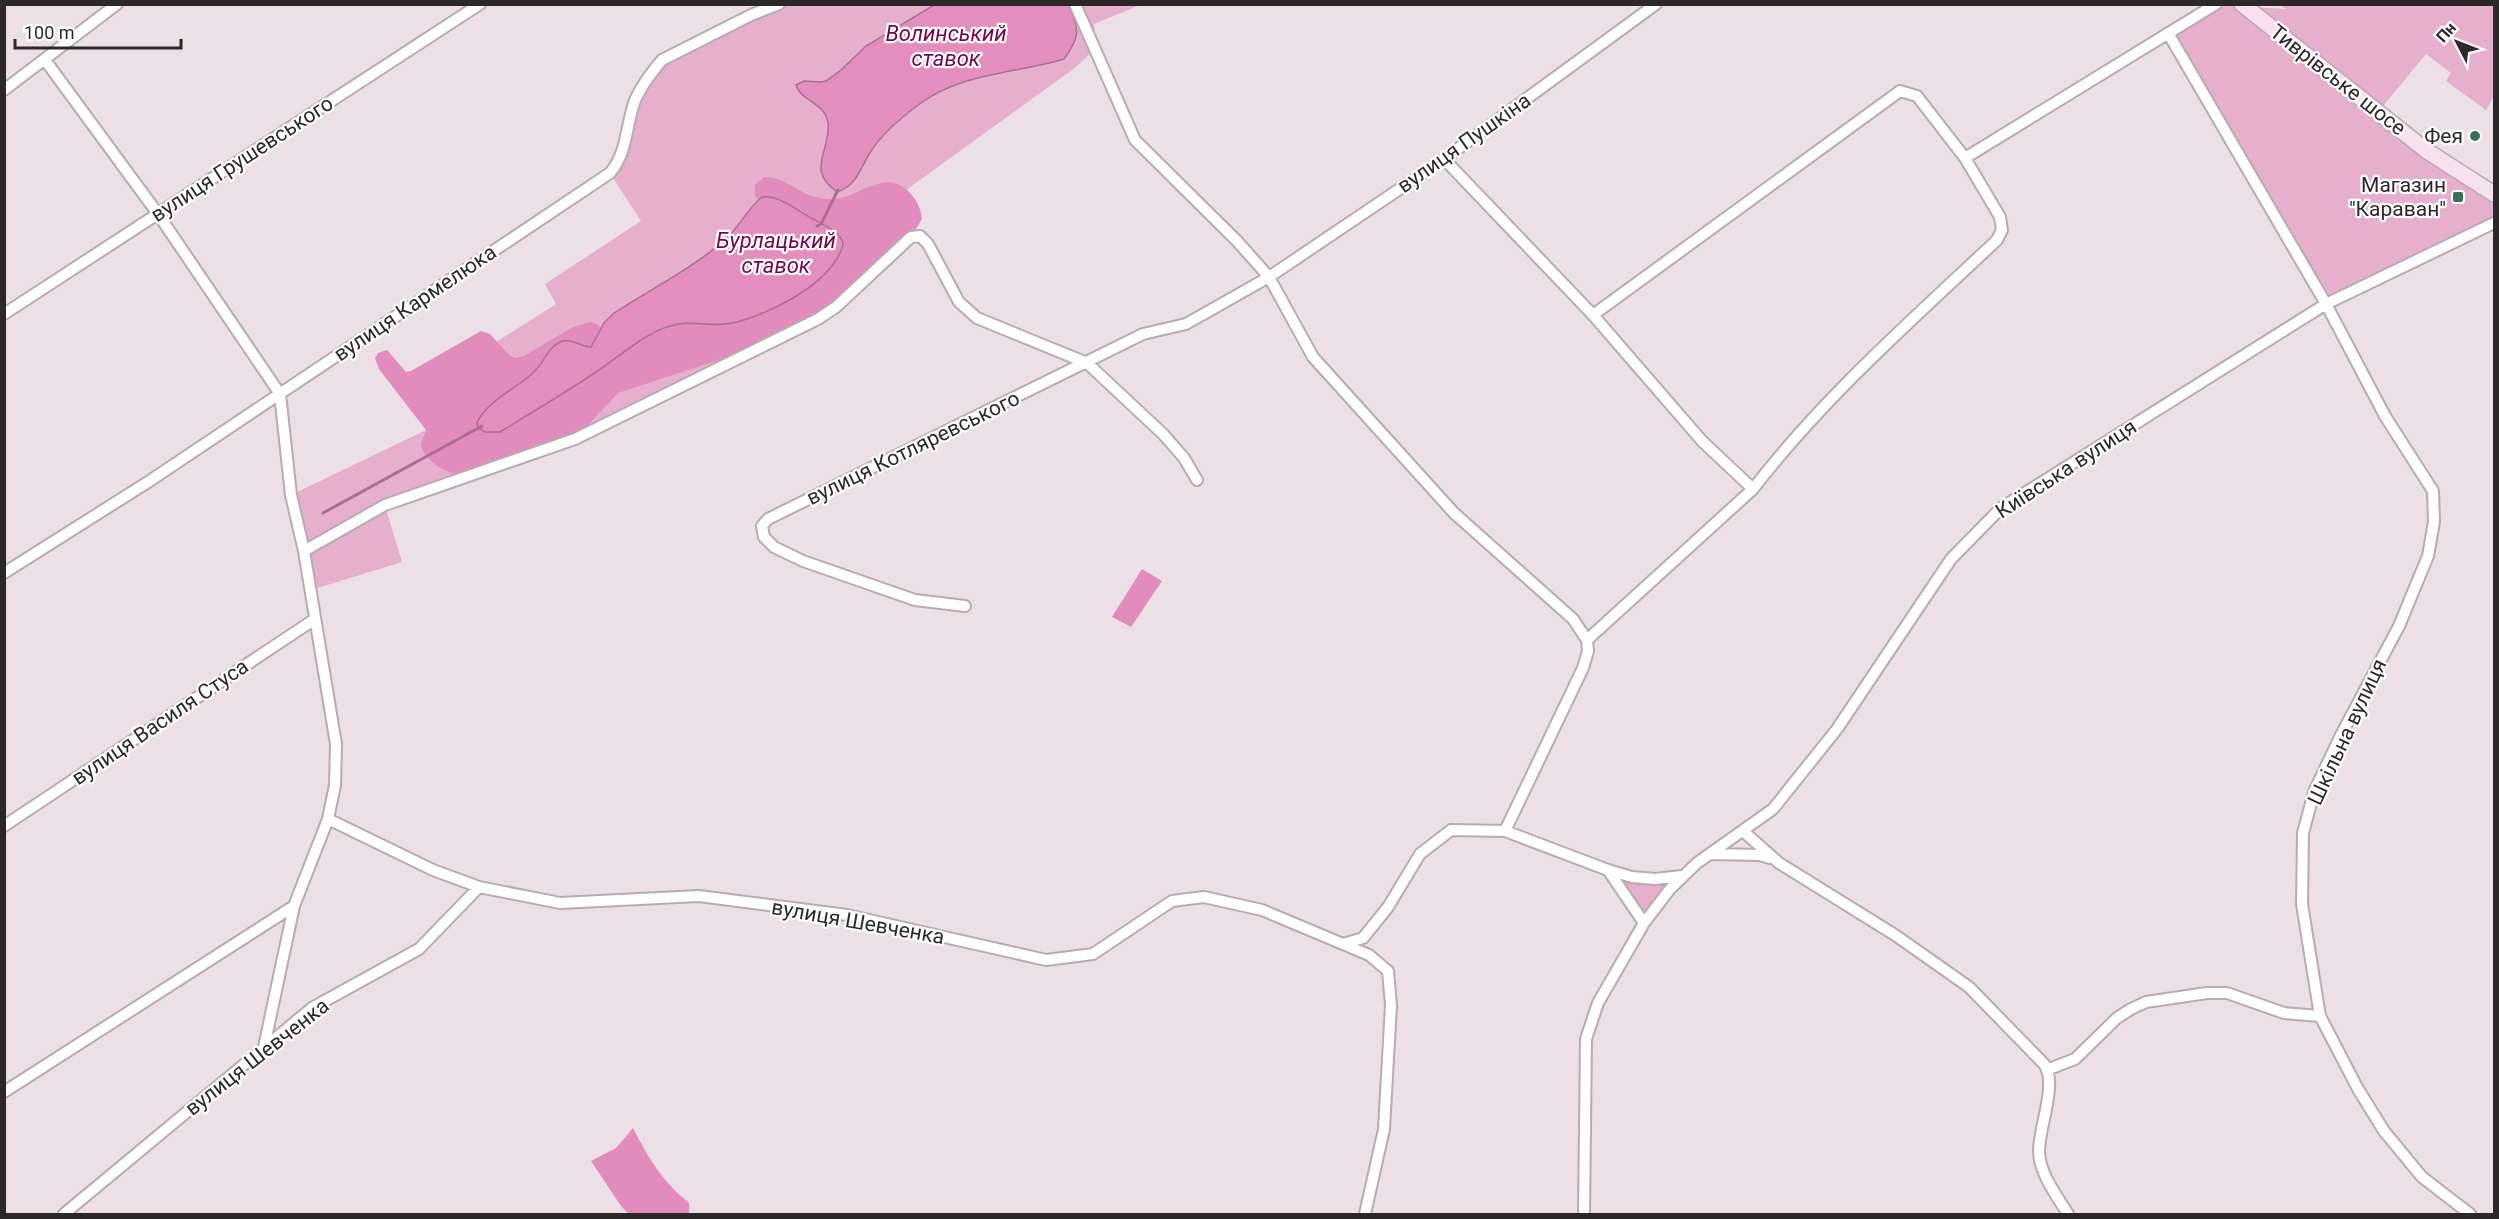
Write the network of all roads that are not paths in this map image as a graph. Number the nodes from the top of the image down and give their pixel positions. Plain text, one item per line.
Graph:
1 (117, 4) edge
2 (480, 4) edge
3 (779, 4) edge
4 (1075, 4) edge
5 (1656, 4) edge
6 (2216, 4) edge
7 (2242, 4) edge
8 (2168, 33) junction
9 (45, 60) junction
10 (4, 90) edge
11 (1965, 158) junction
12 (1444, 159) junction
13 (2494, 194) edge
14 (158, 213) junction
15 (2494, 223) edge
16 (1269, 277) junction
17 (2326, 304) junction
18 (4, 314) edge
19 (1593, 315) junction
20 (1087, 363) junction
21 (280, 394) junction
22 (1197, 480) dead end
23 (1753, 489) junction
24 (304, 551) junction
25 (4, 573) edge
26 (965, 606) dead end
27 (315, 619) junction
28 (1587, 640) junction
29 (328, 819) junction
30 (4, 826) edge
31 (1505, 831) junction
32 (1743, 831) junction
33 (1710, 854) junction
34 (1773, 859) junction
35 (1608, 870) junction
36 (1682, 876) junction
37 (479, 886) junction
38 (294, 906) junction
39 (1644, 923) junction
40 (1344, 944) junction
41 (2320, 1016) junction
42 (264, 1047) junction
43 (2049, 1069) junction
44 (4, 1092) edge
45 (64, 1215) edge
46 (1365, 1215) edge
47 (1584, 1215) edge
48 (2068, 1215) edge
49 (2470, 1215) edge

1 - 9 street
2 - 14 street, вулиця Грушевського
3 - 21 street, вулиця Кармелюка
4 - 16 street
5 - 12 street, вулиця Пушкіна
6 - 8 street
7 - 13 main road, Тиврівське шосе
8 - 11 street
8 - 17 street, Шкільна вулиця
9 - 10 street
9 - 14 street
11 - 19 street
11 - 23 street
12 - 16 street, вулиця Пушкіна
12 - 19 street
14 - 18 street, вулиця Грушевського
14 - 21 street
15 - 17 street, Київська вулиця
16 - 20 street, вулиця Котляревського
16 - 28 street
17 - 32 street, Київська вулиця
17 - 41 street, Шкільна вулиця
19 - 23 street
20 - 22 street
20 - 24 street
20 - 26 street, вулиця Котляревського
21 - 24 street
21 - 25 street, вулиця Кармелюка
23 - 28 street
24 - 27 street
27 - 29 street
27 - 30 street, вулиця Василя Стуса
28 - 31 street
29 - 37 street
29 - 38 street
31 - 35 street
31 - 40 street
32 - 33 street, Київська вулиця
32 - 34 street
33 - 34 street
33 - 36 street, Київська вулиця
34 - 43 street
35 - 36 street
35 - 39 street
36 - 39 street, Київська вулиця
37 - 40 street, вулиця Шевченка
37 - 42 street, вулиця Шевченка
38 - 42 street
38 - 44 street
39 - 47 street, Київська вулиця
40 - 46 street, вулиця Шевченка
41 - 43 street
41 - 49 street, Шкільна вулиця
42 - 45 street, вулиця Шевченка
43 - 48 street

